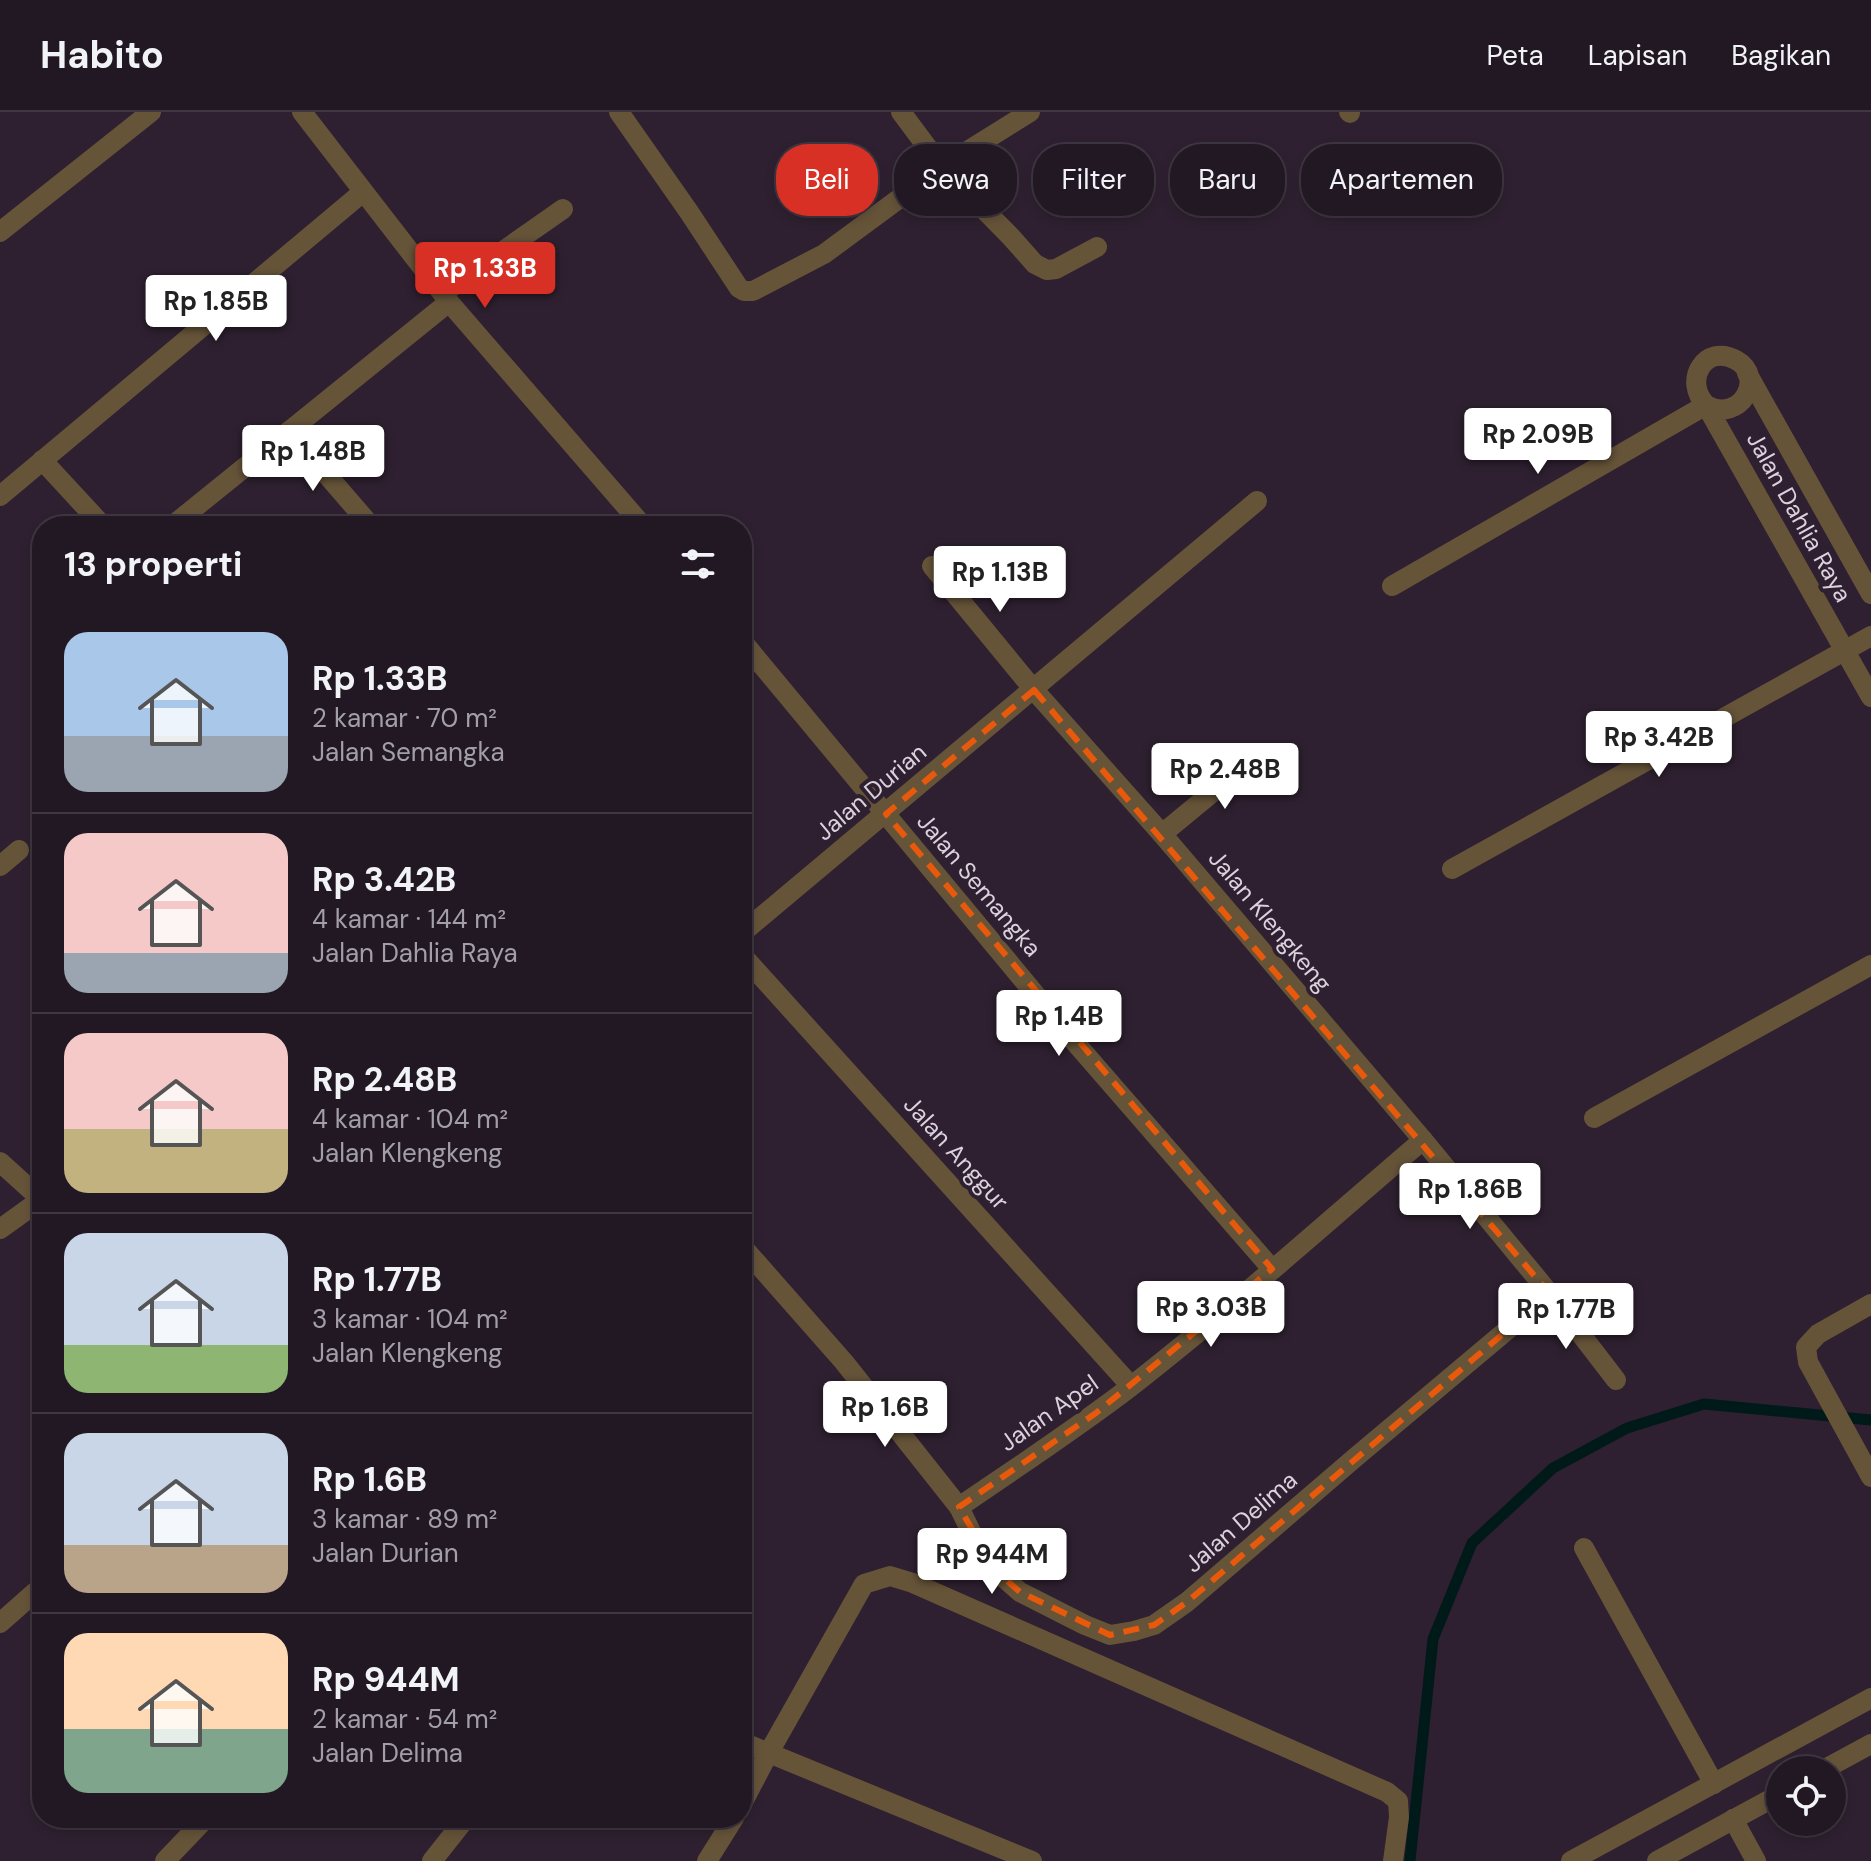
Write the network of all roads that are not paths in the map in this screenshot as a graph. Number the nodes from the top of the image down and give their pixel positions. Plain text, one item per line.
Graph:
1 (151, 112) edge
2 (302, 112) edge
3 (619, 112) edge
4 (901, 112) edge
5 (1030, 112) edge
6 (925, 144) edge
7 (979, 144) edge
8 (363, 192) junction
9 (894, 202) edge
10 (563, 209) dead end
11 (990, 216) edge
12 (0, 232) edge
13 (1097, 247) dead end
14 (446, 297) junction
15 (1747, 373) junction
16 (1706, 405) junction
17 (289, 431) junction
18 (42, 460) junction
19 (0, 496) edge
20 (1257, 501) dead end
21 (94, 516) edge
22 (184, 516) edge
23 (362, 516) edge
24 (634, 516) edge
25 (932, 566) dead end
26 (1392, 586) dead end
27 (1871, 594) edge
28 (1871, 636) edge
29 (1845, 651) junction
30 (752, 653) edge
31 (1034, 690) junction
32 (1871, 697) edge
33 (1259, 754) dead end
34 (886, 814) junction
35 (1162, 834) junction
36 (19, 850) dead end
37 (0, 866) edge
38 (1452, 869) dead end
39 (752, 925) edge
40 (1871, 965) edge
41 (752, 966) edge
42 (1594, 1118) dead end
43 (1423, 1140) junction
44 (0, 1162) edge
45 (32, 1188) edge
46 (32, 1201) edge
47 (0, 1229) edge
48 (752, 1257) edge
49 (1272, 1269) junction
50 (1550, 1294) junction
51 (1871, 1304) edge
52 (1616, 1380) dead end
53 (1131, 1386) junction
54 (1871, 1477) edge
55 (959, 1507) junction
56 (1584, 1548) dead end
57 (32, 1595) edge
58 (0, 1623) edge
59 (1871, 1698) edge
60 (1871, 1744) edge
61 (752, 1747) edge
62 (768, 1754) junction
63 (1846, 1758) edge
64 (752, 1773) edge
65 (1714, 1784) junction
66 (1766, 1801) edge
67 (1733, 1819) junction
68 (196, 1828) edge
69 (458, 1828) edge
70 (728, 1828) edge
71 (165, 1861) edge
72 (432, 1861) edge
73 (707, 1861) edge
74 (1032, 1861) edge
75 (1393, 1861) edge
76 (1571, 1861) edge
77 (1657, 1861) edge
78 (1756, 1861) edge

1 - 12 street
2 - 8 street
3 - 9 street
4 - 6 street
5 - 7 street
8 - 14 street
8 - 18 street
10 - 14 street
11 - 13 street
14 - 17 street
14 - 24 street
15 - 16 street
15 - 16 street
15 - 27 street, Jalan Dahlia Raya
16 - 26 street
16 - 29 street, Jalan Dahlia Raya
17 - 22 street
17 - 23 street
18 - 19 street
18 - 21 street
20 - 31 street
25 - 31 street, Jalan Klengkeng
28 - 29 street
29 - 32 street, Jalan Dahlia Raya
29 - 38 street
30 - 34 street, Jalan Semangka
31 - 34 street, Jalan Durian
31 - 35 street, Jalan Klengkeng
33 - 35 street
34 - 39 street, Jalan Durian
34 - 49 street, Jalan Semangka
35 - 43 street, Jalan Klengkeng
36 - 37 street
40 - 42 street
41 - 53 street, Jalan Anggur
43 - 49 street, Jalan Apel
43 - 50 street, Jalan Klengkeng
44 - 45 street
46 - 47 street
48 - 55 street
49 - 53 street, Jalan Apel
50 - 52 street, Jalan Klengkeng
50 - 55 street, Jalan Delima
51 - 54 street
53 - 55 street, Jalan Apel
56 - 65 street
57 - 58 street
59 - 65 street
60 - 63 street
61 - 62 street
62 - 64 street
62 - 74 street
62 - 75 street
65 - 76 street
66 - 67 street
67 - 77 street
67 - 78 street
68 - 71 street
69 - 72 street
70 - 73 street

